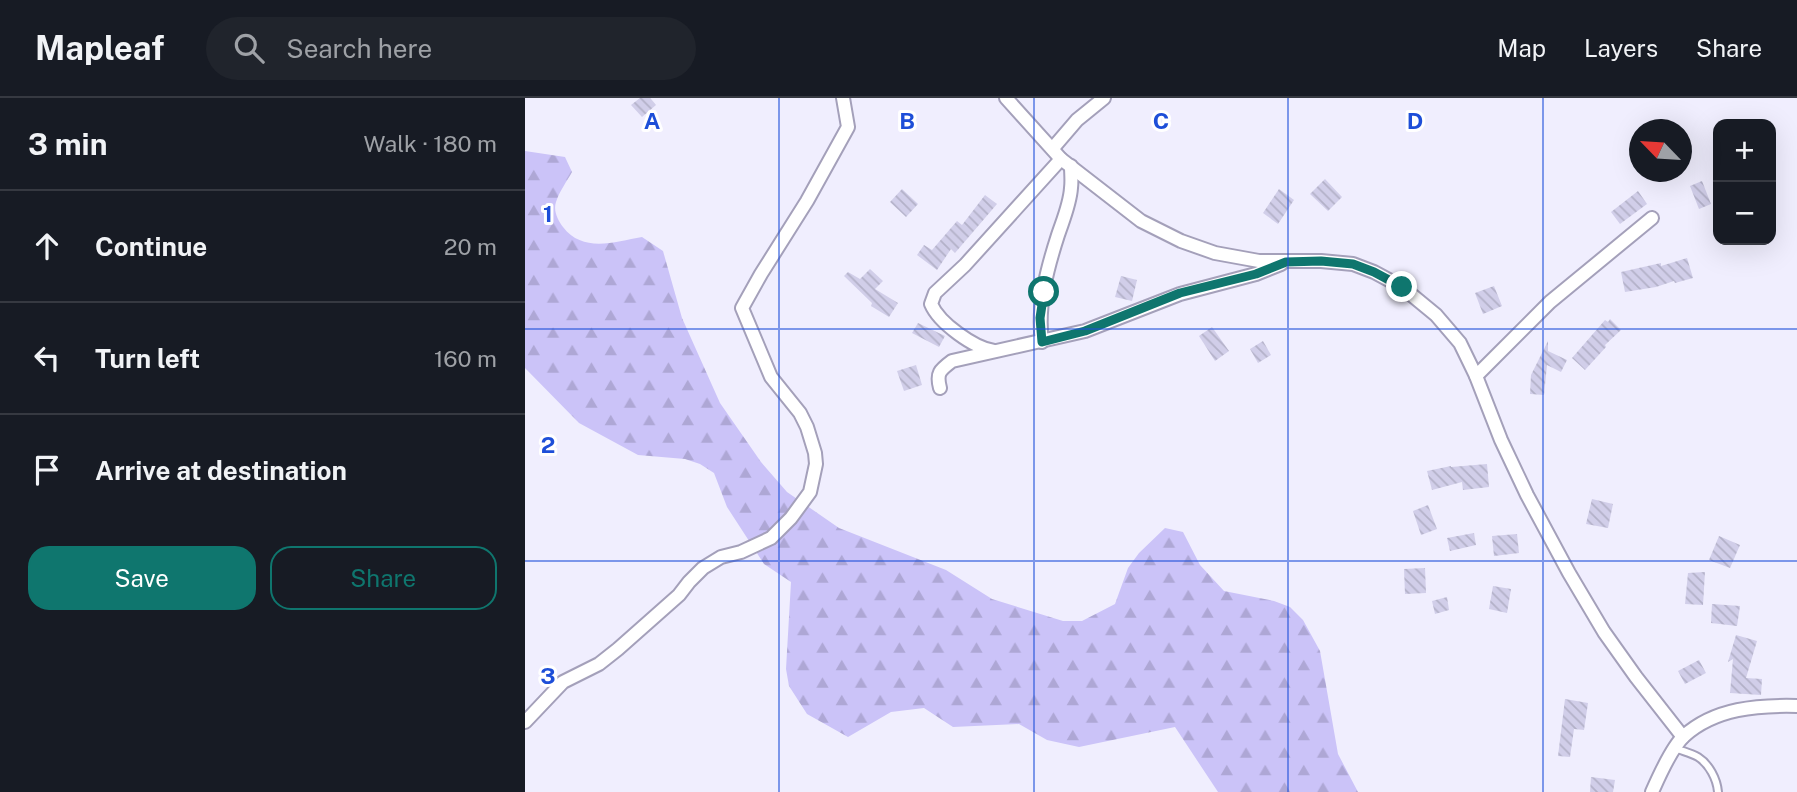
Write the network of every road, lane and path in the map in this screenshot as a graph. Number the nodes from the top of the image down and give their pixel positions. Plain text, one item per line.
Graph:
1 (843, 98) edge
2 (1006, 98) edge
3 (1104, 98) edge
4 (1061, 158) junction
5 (1652, 218) dead end
6 (1286, 262) junction
7 (1042, 342) junction
8 (998, 351) junction
9 (1476, 376) junction
10 (940, 388) dead end
11 (1797, 706) edge
12 (525, 722) edge
13 (1683, 737) junction
14 (1675, 748) junction
15 (1652, 792) edge
16 (1718, 792) edge

1 - 12 street
2 - 4 street
3 - 4 street
4 - 6 street
4 - 7 street
4 - 8 street
5 - 9 street
6 - 7 street
6 - 9 street
7 - 8 street
8 - 10 street
9 - 13 street
11 - 13 street
13 - 14 street
14 - 15 street
14 - 16 lane

